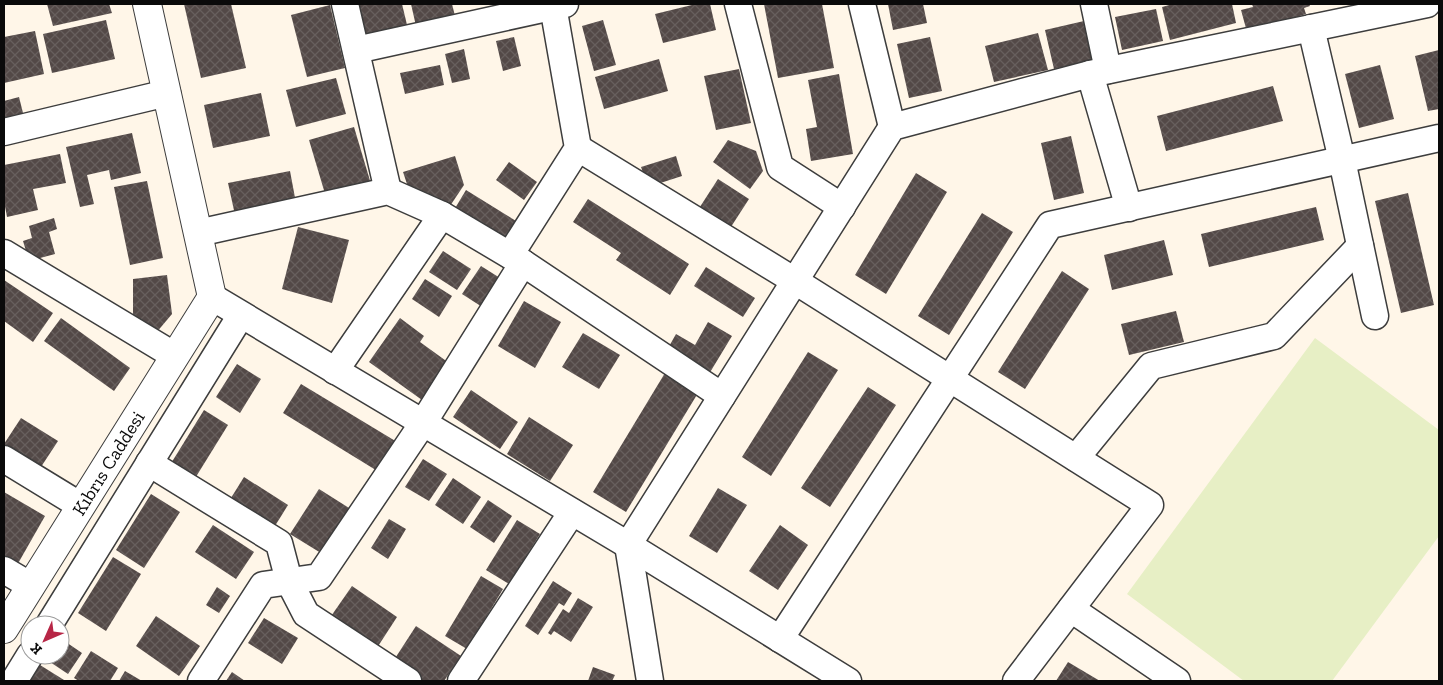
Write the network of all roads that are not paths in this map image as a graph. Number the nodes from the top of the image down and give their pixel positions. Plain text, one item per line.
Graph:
1 (147, 4) edge
2 (344, 4) edge
3 (738, 4) edge
4 (862, 4) edge
5 (1094, 4) edge
6 (1426, 4) edge
7 (559, 5) edge
8 (518, 9) edge
9 (1342, 12) edge
10 (1311, 28) junction
11 (356, 50) junction
12 (1099, 72) junction
13 (167, 93) junction
14 (892, 127) junction
15 (4, 132) edge
16 (1439, 138) edge
17 (578, 148) junction
18 (1342, 160) junction
19 (388, 191) junction
20 (842, 207) junction
21 (1128, 208) junction
22 (442, 214) junction
23 (198, 233) junction
24 (1360, 246) junction
25 (4, 253) edge
26 (516, 259) junction
27 (795, 280) junction
28 (212, 298) junction
29 (241, 315) junction
30 (1375, 316) dead end
31 (175, 356) junction
32 (335, 371) junction
33 (950, 378) junction
34 (722, 396) junction
35 (423, 422) junction
36 (1076, 458) junction
37 (4, 459) edge
38 (149, 463) junction
39 (81, 506) junction
40 (572, 512) junction
41 (628, 545) junction
42 (4, 570) edge
43 (290, 581) junction
44 (31, 586) junction
45 (1071, 608) junction
46 (55, 615) edge
47 (4, 629) edge
48 (780, 639) junction
49 (24, 665) edge
50 (817, 671) edge
51 (14, 681) edge
52 (201, 681) edge
53 (408, 681) edge
54 (461, 681) edge
55 (650, 681) edge
56 (848, 681) edge
57 (1016, 681) edge
58 (1177, 681) edge

1 - 13 street
2 - 11 street
3 - 20 street
4 - 14 street
5 - 12 street
6 - 9 street
7 - 8 street
7 - 17 street
8 - 11 street
9 - 10 street
10 - 12 street
10 - 18 street
11 - 19 street
12 - 14 street
12 - 21 street
13 - 15 street
13 - 23 street
14 - 20 street
16 - 18 street
17 - 26 street
17 - 27 street
18 - 21 street
18 - 24 street
19 - 22 street
19 - 23 street
20 - 27 street
21 - 33 street
22 - 26 street
22 - 32 street
23 - 28 street
24 - 30 street
24 - 36 street
25 - 31 street
26 - 34 street
26 - 35 street
27 - 33 street
27 - 34 street
28 - 29 street
28 - 31 street, Kıbrıs Caddesi
29 - 32 street
29 - 38 street
31 - 39 street, Kıbrıs Caddesi
32 - 35 street
33 - 36 street
33 - 48 street
34 - 41 street
35 - 40 street
35 - 43 street
36 - 45 street
37 - 39 street
38 - 43 street
38 - 46 street
39 - 44 street, Kıbrıs Caddesi
40 - 41 street
40 - 54 street
41 - 48 street
41 - 55 street
42 - 44 street
43 - 52 street
43 - 53 street
44 - 47 street, Kıbrıs Caddesi
45 - 57 street
45 - 58 street
48 - 50 street
49 - 51 street
50 - 56 street

